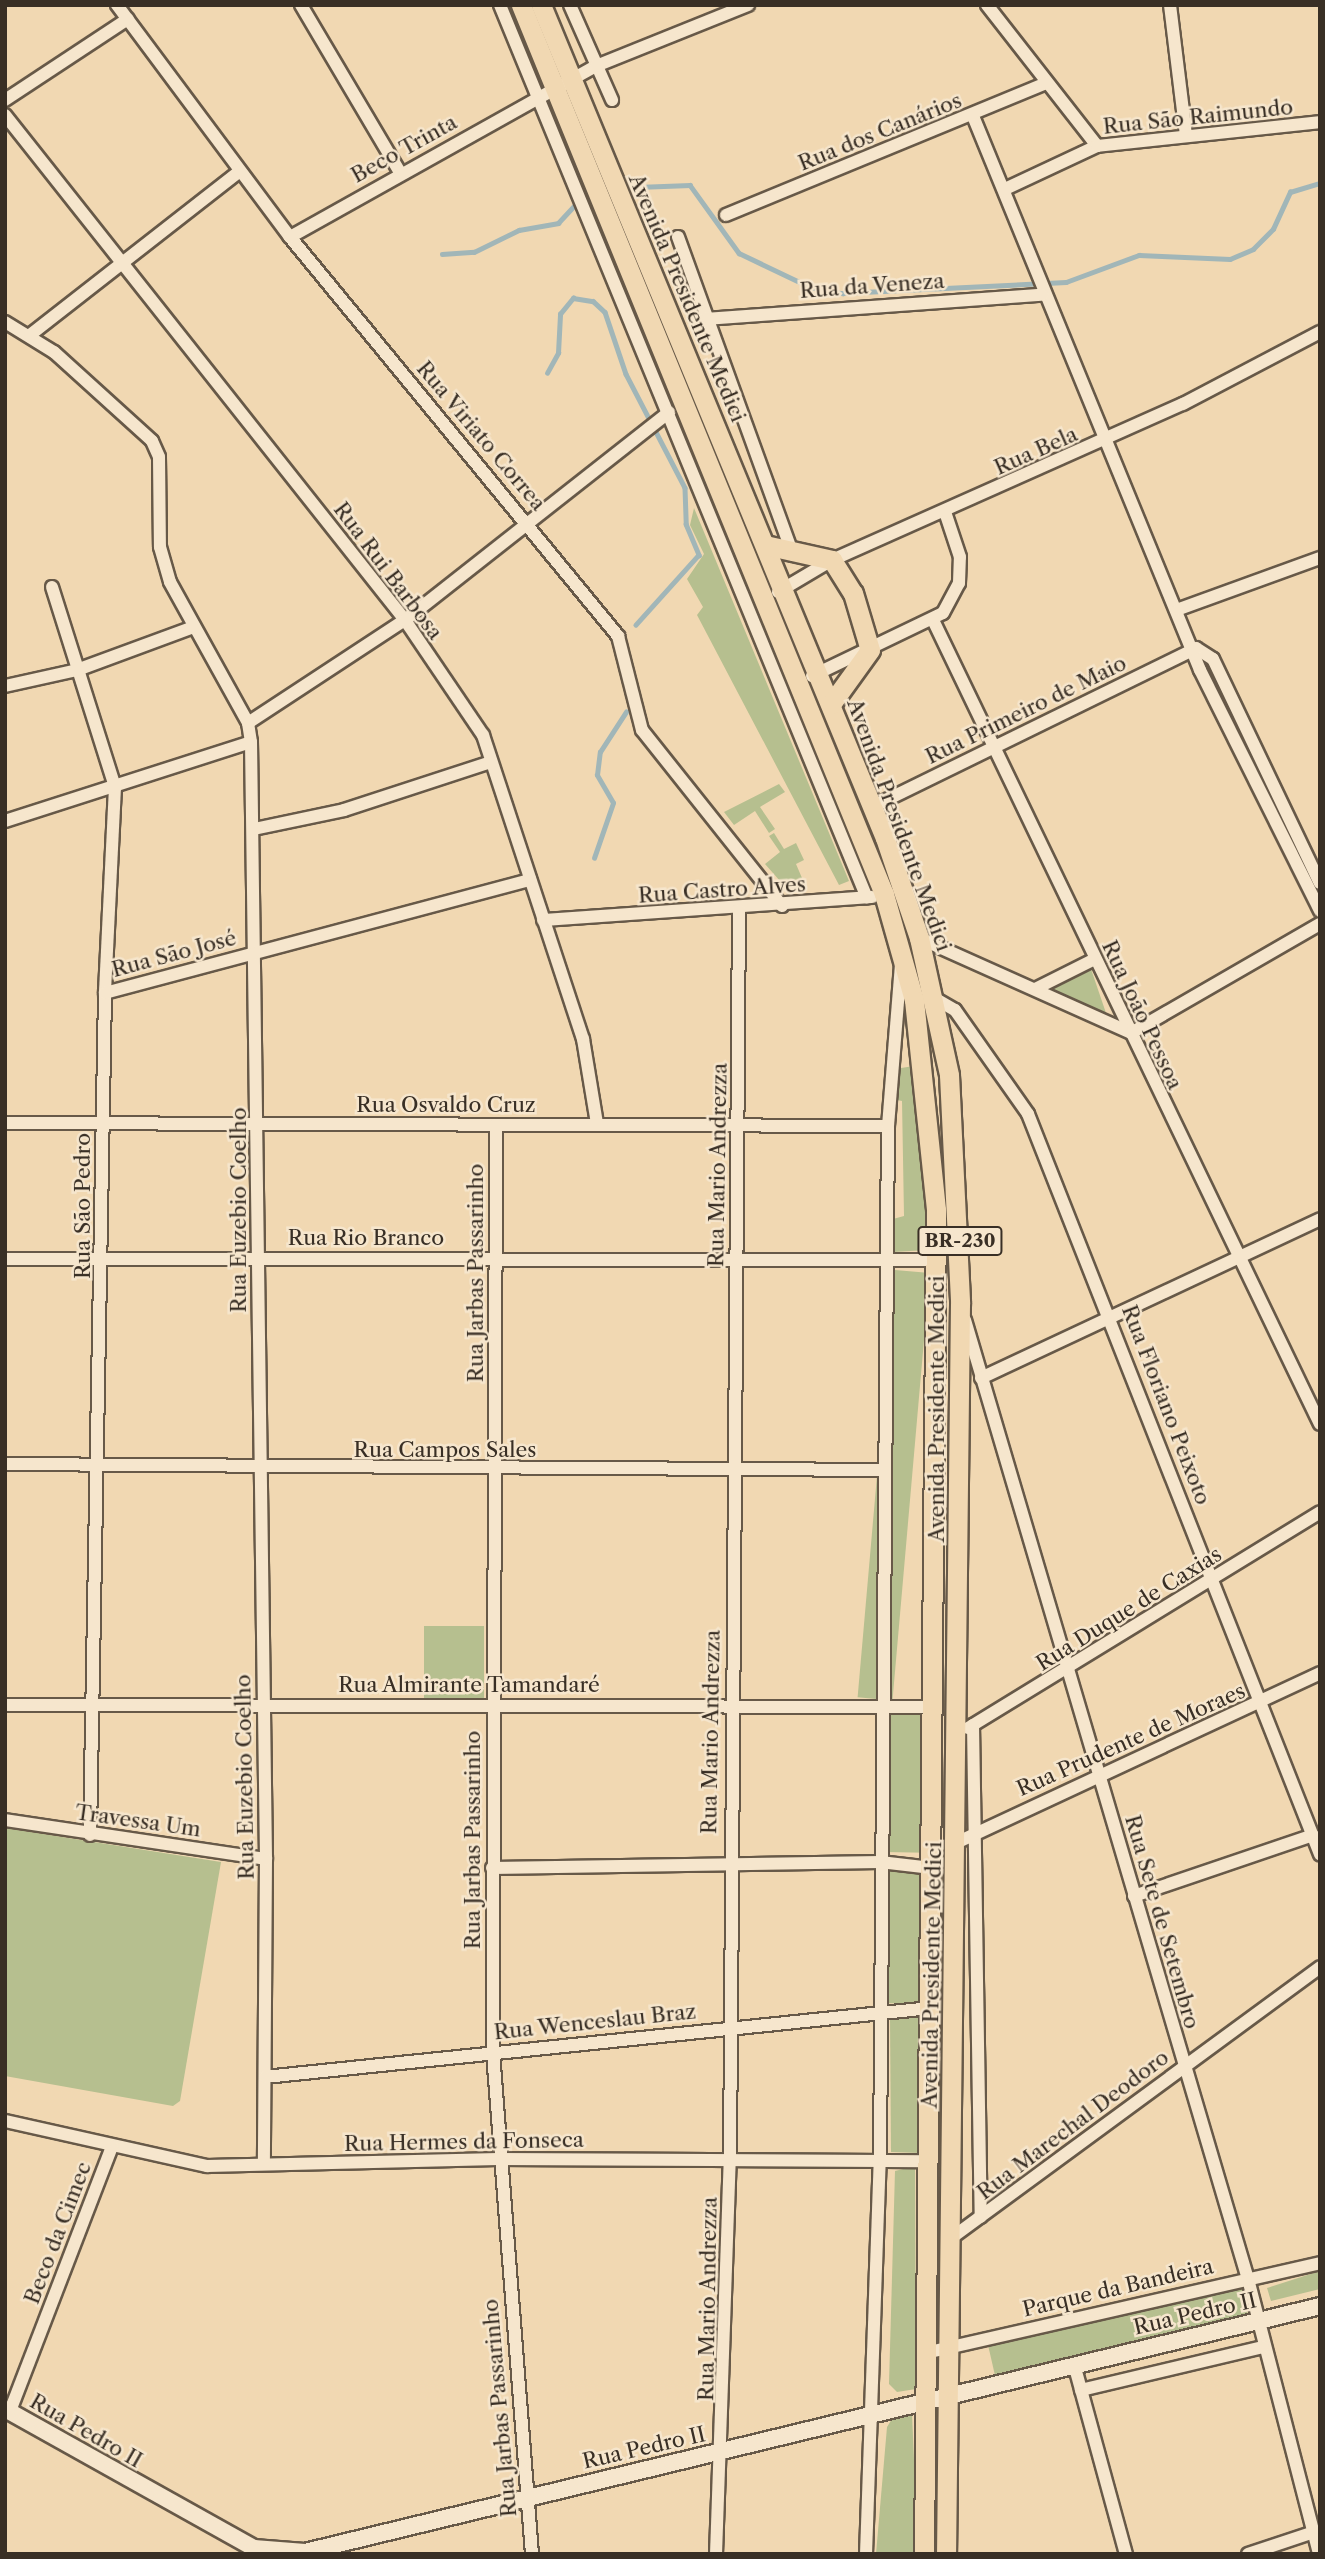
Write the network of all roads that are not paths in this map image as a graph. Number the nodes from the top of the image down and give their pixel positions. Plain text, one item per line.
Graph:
1 (117, 5) edge
2 (301, 5) edge
3 (500, 5) edge
4 (521, 5) edge
5 (541, 5) edge
6 (570, 5) edge
7 (987, 5) edge
8 (1170, 5) edge
9 (746, 6) edge
10 (128, 19) junction
11 (596, 66) junction
12 (1047, 83) junction
13 (565, 85) junction
14 (5, 100) edge
15 (539, 100) junction
16 (612, 100) dead end
17 (5, 115) edge
18 (972, 116) junction
19 (1320, 122) edge
20 (1186, 135) junction
21 (1097, 146) junction
22 (240, 171) junction
23 (399, 171) junction
24 (1005, 189) junction
25 (726, 215) dead end
26 (290, 237) junction
27 (678, 237) dead end
28 (121, 264) junction
29 (1042, 293) junction
30 (704, 319) junction
31 (5, 322) edge
32 (1320, 332) edge
33 (30, 335) junction
34 (669, 412) junction
35 (1103, 442) junction
36 (945, 512) junction
37 (529, 524) junction
38 (765, 545) junction
39 (793, 555) junction
40 (1320, 558) edge
41 (832, 560) junction
42 (51, 587) dead end
43 (784, 589) junction
44 (765, 598) junction
45 (1179, 609) junction
46 (405, 620) junction
47 (933, 620) junction
48 (191, 628) junction
49 (1196, 648) junction
50 (870, 650) junction
51 (77, 670) junction
52 (819, 673) junction
53 (799, 683) junction
54 (5, 685) edge
55 (831, 704) junction
56 (248, 723) junction
57 (251, 742) junction
58 (994, 748) junction
59 (491, 762) junction
60 (115, 787) junction
61 (872, 807) junction
62 (5, 821) edge
63 (254, 829) junction
64 (530, 880) junction
65 (1320, 883) edge
66 (885, 893) junction
67 (782, 906) junction
68 (738, 910) junction
69 (1320, 911) edge
70 (543, 920) junction
71 (1320, 924) edge
72 (919, 938) junction
73 (254, 953) junction
74 (903, 953) junction
75 (1095, 959) junction
76 (1035, 989) junction
77 (105, 993) junction
78 (924, 999) junction
79 (1131, 1033) junction
80 (5, 1123) edge
81 (259, 1124) junction
82 (597, 1124) junction
83 (102, 1125) junction
84 (496, 1125) junction
85 (738, 1126) junction
86 (888, 1126) junction
87 (936, 1210) junction
88 (960, 1210) junction
89 (1320, 1219) edge
90 (1236, 1255) junction
91 (495, 1257) junction
92 (257, 1258) junction
93 (103, 1259) junction
94 (736, 1260) junction
95 (885, 1260) junction
96 (937, 1260) junction
97 (6, 1264) edge
98 (960, 1304) junction
99 (1112, 1317) junction
100 (981, 1378) junction
101 (1320, 1424) edge
102 (5, 1465) edge
103 (96, 1466) junction
104 (259, 1469) junction
105 (496, 1469) junction
106 (734, 1470) junction
107 (884, 1470) junction
108 (1320, 1512) edge
109 (1213, 1580) junction
110 (1068, 1670) junction
111 (1320, 1673) edge
112 (1262, 1702) junction
113 (492, 1703) junction
114 (5, 1705) edge
115 (91, 1705) junction
116 (730, 1705) junction
117 (263, 1706) junction
118 (879, 1707) junction
119 (933, 1707) junction
120 (965, 1730) junction
121 (1100, 1775) junction
122 (5, 1821) edge
123 (977, 1832) junction
124 (90, 1835) junction
125 (1313, 1835) junction
126 (958, 1842) junction
127 (1320, 1854) edge
128 (266, 1859) junction
129 (727, 1862) junction
130 (880, 1862) junction
131 (492, 1868) junction
132 (932, 1868) junction
133 (1134, 1896) junction
134 (932, 1909) junction
135 (956, 1910) junction
136 (1320, 1967) edge
137 (930, 2008) junction
138 (879, 2014) junction
139 (726, 2027) junction
140 (492, 2053) junction
141 (1184, 2067) junction
142 (265, 2077) junction
143 (5, 2121) edge
144 (112, 2146) junction
145 (498, 2159) junction
146 (730, 2161) junction
147 (880, 2161) junction
148 (928, 2161) junction
149 (264, 2164) junction
150 (981, 2217) junction
151 (950, 2239) junction
152 (1320, 2263) edge
153 (1248, 2279) junction
154 (1320, 2306) edge
155 (1257, 2321) junction
156 (948, 2347) junction
157 (1263, 2347) junction
158 (925, 2353) junction
159 (1074, 2364) junction
160 (1081, 2390) junction
161 (946, 2395) junction
162 (925, 2400) junction
163 (8, 2410) edge
164 (875, 2413) junction
165 (724, 2450) junction
166 (527, 2498) junction
167 (1314, 2532) junction
168 (342, 2550) edge
169 (253, 2551) edge
170 (532, 2554) edge
171 (716, 2554) edge
172 (866, 2554) edge
173 (924, 2554) edge
174 (946, 2554) edge
175 (1126, 2554) edge
176 (1248, 2554) edge
177 (1319, 2554) edge

1 - 10 street, Rua Viriato Correa
2 - 23 street
3 - 15 street
4 - 13 main road, Avenida Presidente Medici / BR-230
5 - 13 main road, Avenida Presidente Medici / BR-230
6 - 11 street
7 - 12 street
8 - 20 street
9 - 11 street, Beco Trinta
10 - 14 street
10 - 22 street, Rua Viriato Correa
11 - 13 street, Beco Trinta
11 - 16 street
12 - 18 street, Rua dos Canários
12 - 21 street
13 - 15 street, Beco Trinta
13 - 38 main road, Avenida Presidente Medici / BR-230
13 - 44 main road, Avenida Presidente Medici / BR-230
15 - 23 street, Beco Trinta
15 - 34 street
17 - 28 street, Rua Rui Barbosa
18 - 24 street
18 - 25 street, Rua dos Canários
19 - 20 street, Rua São Raimundo
20 - 21 street, Rua São Raimundo
21 - 24 street, Rua São Raimundo
22 - 26 street, Rua Viriato Correa
22 - 28 street
23 - 26 street, Beco Trinta
24 - 29 street
26 - 37 street, Rua Viriato Correa
27 - 30 street, Avenida Presidente Medici
28 - 33 street
28 - 46 street, Rua Rui Barbosa
29 - 30 street, Rua da Veneza
29 - 35 street
30 - 39 street, Avenida Presidente Medici
31 - 33 street, Rua Euzebio Coelho
32 - 35 street, Rua Bela
33 - 48 street, Rua Euzebio Coelho
34 - 37 street
34 - 66 street
35 - 36 street, Rua Bela
35 - 45 street
36 - 41 street, Rua Bela
36 - 47 street
37 - 46 street
37 - 67 street, Rua Viriato Correa
38 - 39 main road
38 - 43 main road, Avenida Presidente Medici / BR-230
39 - 41 main road
40 - 45 street
41 - 43 street, Rua Bela
41 - 50 main road
42 - 51 street, Rua São Pedro
43 - 44 street, Rua Bela
43 - 52 main road, Avenida Presidente Medici / BR-230
44 - 53 main road, Avenida Presidente Medici / BR-230
45 - 49 street
46 - 56 street
46 - 59 street, Rua Rui Barbosa
47 - 50 street
47 - 58 street, Rua João Pessoa
48 - 51 street
48 - 56 street, Rua Euzebio Coelho
49 - 58 street, Rua Primeiro de Maio
49 - 65 street
49 - 69 street
50 - 52 street
50 - 55 main road
51 - 54 street
51 - 60 street, Rua São Pedro
52 - 53 street
52 - 55 main road, Avenida Presidente Medici / BR-230
53 - 66 main road, Avenida Presidente Medici / BR-230
55 - 61 main road, Avenida Presidente Medici / BR-230
56 - 57 street, Rua Euzebio Coelho
57 - 60 street
57 - 63 street, Rua Euzebio Coelho
58 - 61 street, Rua Primeiro de Maio
58 - 75 street, Rua João Pessoa
59 - 63 street
59 - 64 street, Rua Rui Barbosa
60 - 62 street
60 - 77 street, Rua São Pedro
61 - 66 main road, Avenida Presidente Medici / BR-230
63 - 73 street, Rua Euzebio Coelho
64 - 70 street, Rua Rui Barbosa
64 - 73 street
66 - 67 street, Rua Castro Alves
66 - 72 main road, Avenida Presidente Medici / BR-230
66 - 74 main road, Avenida Presidente Medici / BR-230
67 - 68 street, Rua Castro Alves
68 - 70 street, Rua Castro Alves
68 - 85 street, Rua Mario Andrezza
70 - 82 street, Rua Rui Barbosa
71 - 79 street
72 - 74 main road
72 - 76 street
72 - 78 main road, Avenida Presidente Medici / BR-230
73 - 77 street, Rua São José
73 - 81 street, Rua Euzebio Coelho
74 - 78 main road, Avenida Presidente Medici / BR-230
74 - 86 street, Avenida Presidente Medici
75 - 76 street
75 - 79 street, Rua João Pessoa
76 - 79 street
77 - 83 street, Rua São Pedro
78 - 87 main road, Avenida Presidente Medici / BR-230
78 - 88 main road, Avenida Presidente Medici / BR-230
78 - 99 street, Rua Floriano Peixoto
79 - 90 street, Rua João Pessoa
80 - 83 street, Rua Osvaldo Cruz
81 - 83 street, Rua Osvaldo Cruz
81 - 84 street, Rua Osvaldo Cruz
81 - 92 street, Rua Euzebio Coelho
82 - 84 street, Rua Osvaldo Cruz
82 - 85 street, Rua Osvaldo Cruz
83 - 93 street, Rua São Pedro
84 - 91 street, Rua Jarbas Passarinho
85 - 86 street, Rua Osvaldo Cruz
85 - 94 street, Rua Mario Andrezza
86 - 95 street, Avenida Presidente Medici
87 - 88 main road
87 - 96 main road, Avenida Presidente Medici / BR-230
88 - 98 main road, Avenida Presidente Medici / BR-230
89 - 90 street
90 - 99 street
90 - 101 street, Rua João Pessoa
91 - 92 street, Rua Rio Branco
91 - 94 street, Rua Rio Branco
91 - 105 street, Rua Jarbas Passarinho
92 - 93 street, Rua Rio Branco
92 - 104 street, Rua Euzebio Coelho
93 - 97 street, Rua Rio Branco
93 - 103 street, Rua São Pedro
94 - 95 street, Rua Rio Branco
94 - 106 street, Rua Mario Andrezza
95 - 96 street, Rua Rio Branco
95 - 107 street, Avenida Presidente Medici
96 - 119 main road, Avenida Presidente Medici / BR-230
98 - 100 street, Rua Sete de Setembro
98 - 120 main road, Avenida Presidente Medici / BR-230
99 - 100 street
99 - 109 street, Rua Floriano Peixoto
100 - 110 street, Rua Sete de Setembro
102 - 103 street, Rua Campos Sales
103 - 104 street, Rua Campos Sales
103 - 115 street, Rua São Pedro
104 - 105 street, Rua Campos Sales
104 - 117 street, Rua Euzebio Coelho
105 - 106 street, Rua Campos Sales
105 - 113 street, Rua Jarbas Passarinho
106 - 107 street, Rua Campos Sales
106 - 116 street, Rua Mario Andrezza
107 - 118 street, Avenida Presidente Medici
108 - 109 street, Rua Duque de Caxias
109 - 110 street, Rua Duque de Caxias
109 - 112 street, Rua Floriano Peixoto
110 - 120 street, Rua Duque de Caxias
110 - 121 street, Rua Sete de Setembro
111 - 112 street, Rua Prudente de Moraes
112 - 121 street, Rua Prudente de Moraes
112 - 125 street, Rua Floriano Peixoto
113 - 116 street, Rua Almirante Tamandaré
113 - 117 street, Rua Almirante Tamandaré
113 - 131 street, Rua Jarbas Passarinho
114 - 115 street, Rua Almirante Tamandaré
115 - 117 street, Rua Almirante Tamandaré
115 - 124 street, Rua São Pedro
116 - 118 street, Rua Almirante Tamandaré
116 - 129 street, Rua Mario Andrezza
117 - 128 street, Rua Euzebio Coelho
118 - 119 street, Rua Almirante Tamandaré
118 - 130 street, Avenida Presidente Medici
119 - 132 main road, Avenida Presidente Medici / BR-230
120 - 123 street
120 - 126 main road, Avenida Presidente Medici / BR-230
121 - 123 street, Rua Prudente de Moraes
121 - 133 street, Rua Sete de Setembro
122 - 124 street, Travessa Um
123 - 126 street, Rua Prudente de Moraes
123 - 150 street
124 - 128 street, Travessa Um
125 - 127 street, Rua Floriano Peixoto
125 - 133 street
126 - 135 main road, Avenida Presidente Medici / BR-230
128 - 142 street, Rua Euzebio Coelho
129 - 130 street
129 - 131 street
129 - 139 street, Rua Mario Andrezza
130 - 132 street
130 - 138 street, Avenida Presidente Medici
131 - 140 street, Rua Jarbas Passarinho
132 - 134 main road, Avenida Presidente Medici / BR-230
133 - 141 street, Rua Sete de Setembro
134 - 135 main road
134 - 137 main road, Avenida Presidente Medici / BR-230
135 - 151 main road, Avenida Presidente Medici / BR-230
136 - 141 street, Rua Marechal Deodoro
137 - 138 street, Rua Wenceslau Braz
137 - 148 main road, Avenida Presidente Medici / BR-230
138 - 139 street, Rua Wenceslau Braz
138 - 147 street, Avenida Presidente Medici
139 - 140 street, Rua Wenceslau Braz
139 - 146 street, Rua Mario Andrezza
140 - 142 street, Rua Wenceslau Braz
140 - 145 street, Rua Jarbas Passarinho
141 - 150 street, Rua Marechal Deodoro
141 - 153 street, Rua Sete de Setembro
142 - 149 street, Rua Euzebio Coelho
143 - 144 street, Rua Hermes da Fonseca
144 - 149 street, Rua Hermes da Fonseca
144 - 163 street, Beco da Cimec
145 - 146 street, Rua Hermes da Fonseca
145 - 149 street, Rua Hermes da Fonseca
145 - 166 street, Rua Jarbas Passarinho
146 - 147 street, Rua Hermes da Fonseca
146 - 165 street, Rua Mario Andrezza
147 - 148 street, Rua Hermes da Fonseca
147 - 164 street, Avenida Presidente Medici
148 - 158 main road, Avenida Presidente Medici / BR-230
150 - 151 street, Rua Marechal Deodoro
151 - 156 main road, Avenida Presidente Medici / BR-230
152 - 153 street, Parque da Bandeira
153 - 155 street, Rua Sete de Setembro
153 - 156 street, Parque da Bandeira
154 - 155 street, Rua Pedro II
155 - 157 street, Rua Sete de Setembro
155 - 159 street, Rua Pedro II
156 - 158 street, Parque da Bandeira
156 - 161 main road, Avenida Presidente Medici / BR-230
157 - 160 street
157 - 167 street, Rua Sete de Setembro
158 - 162 main road, Avenida Presidente Medici / BR-230
159 - 160 street
159 - 161 street, Rua Pedro II
160 - 175 street
161 - 162 street, Rua Pedro II
161 - 174 main road, Avenida Presidente Medici / BR-230
162 - 164 street, Rua Pedro II
162 - 173 main road, Avenida Presidente Medici / BR-230
163 - 169 street, Rua Pedro II
164 - 165 street, Rua Pedro II
164 - 172 street, Avenida Presidente Medici
165 - 166 street, Rua Pedro II
165 - 171 street, Rua Mario Andrezza
166 - 168 street, Rua Pedro II
166 - 170 street, Rua Jarbas Passarinho
167 - 176 street
167 - 177 street, Rua Sete de Setembro
168 - 169 street, Rua Pedro II

